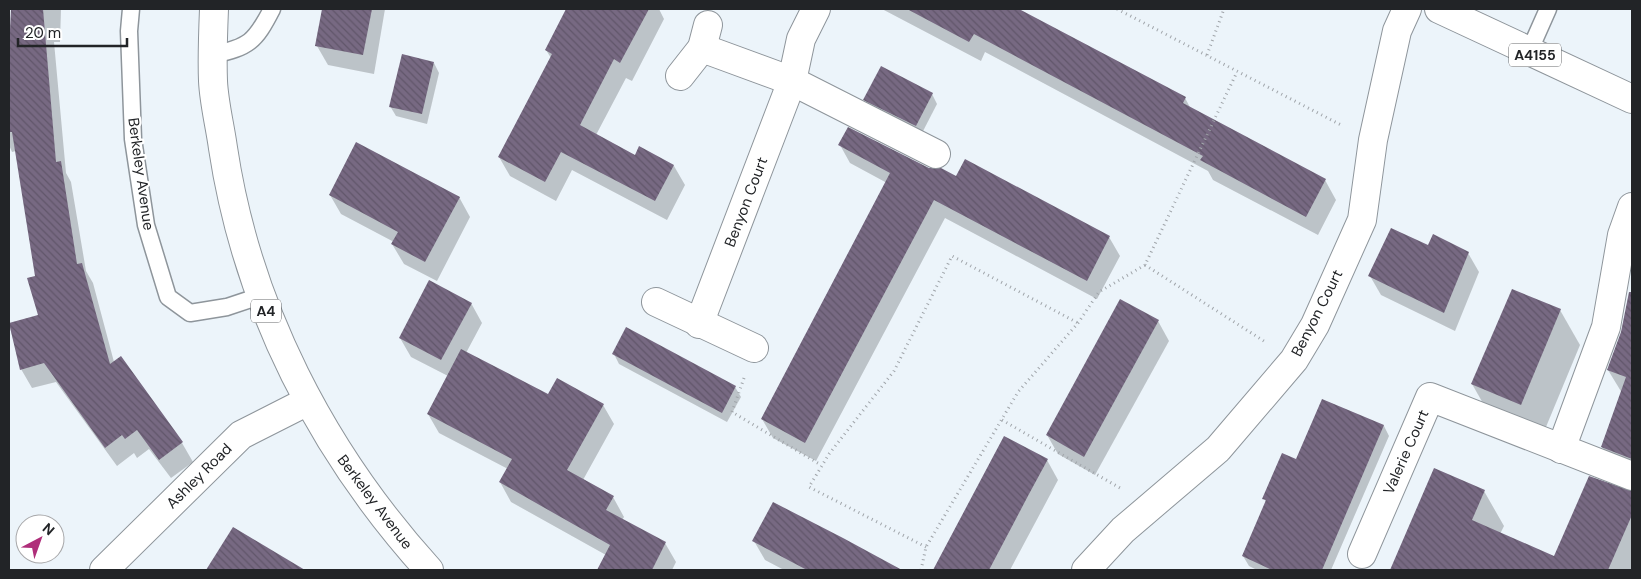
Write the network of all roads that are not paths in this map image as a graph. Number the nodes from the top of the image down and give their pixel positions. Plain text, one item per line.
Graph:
1 (131, 9) edge
2 (214, 9) edge
3 (272, 9) edge
4 (816, 9) edge
5 (1406, 9) edge
6 (1439, 9) edge
7 (1548, 9) edge
8 (1529, 52) junction
9 (213, 55) junction
10 (680, 76) dead end
11 (792, 81) junction
12 (1632, 99) edge
13 (936, 154) dead end
14 (1632, 207) edge
15 (260, 296) junction
16 (656, 302) dead end
17 (699, 324) junction
18 (754, 348) road end
19 (308, 401) junction
20 (1561, 449) junction
21 (1632, 476) edge
22 (1362, 554) dead end
23 (104, 570) edge
24 (429, 570) edge
25 (1086, 570) edge

1 - 15 lane, Berkeley Avenue
2 - 9 street, Berkeley Avenue / A4
3 - 9 lane
4 - 11 street, Benyon Court
5 - 25 street, Benyon Court
6 - 8 street, A4155
7 - 8 lane
8 - 12 street, A4155
9 - 15 street, Berkeley Avenue / A4
10 - 11 street
11 - 13 street
11 - 17 street, Benyon Court
14 - 20 street
15 - 19 street, Berkeley Avenue / A4
16 - 17 street
17 - 18 street
19 - 23 street, Ashley Road
19 - 24 street, Berkeley Avenue / A4
20 - 21 street, Valerie Court
20 - 22 street, Valerie Court

